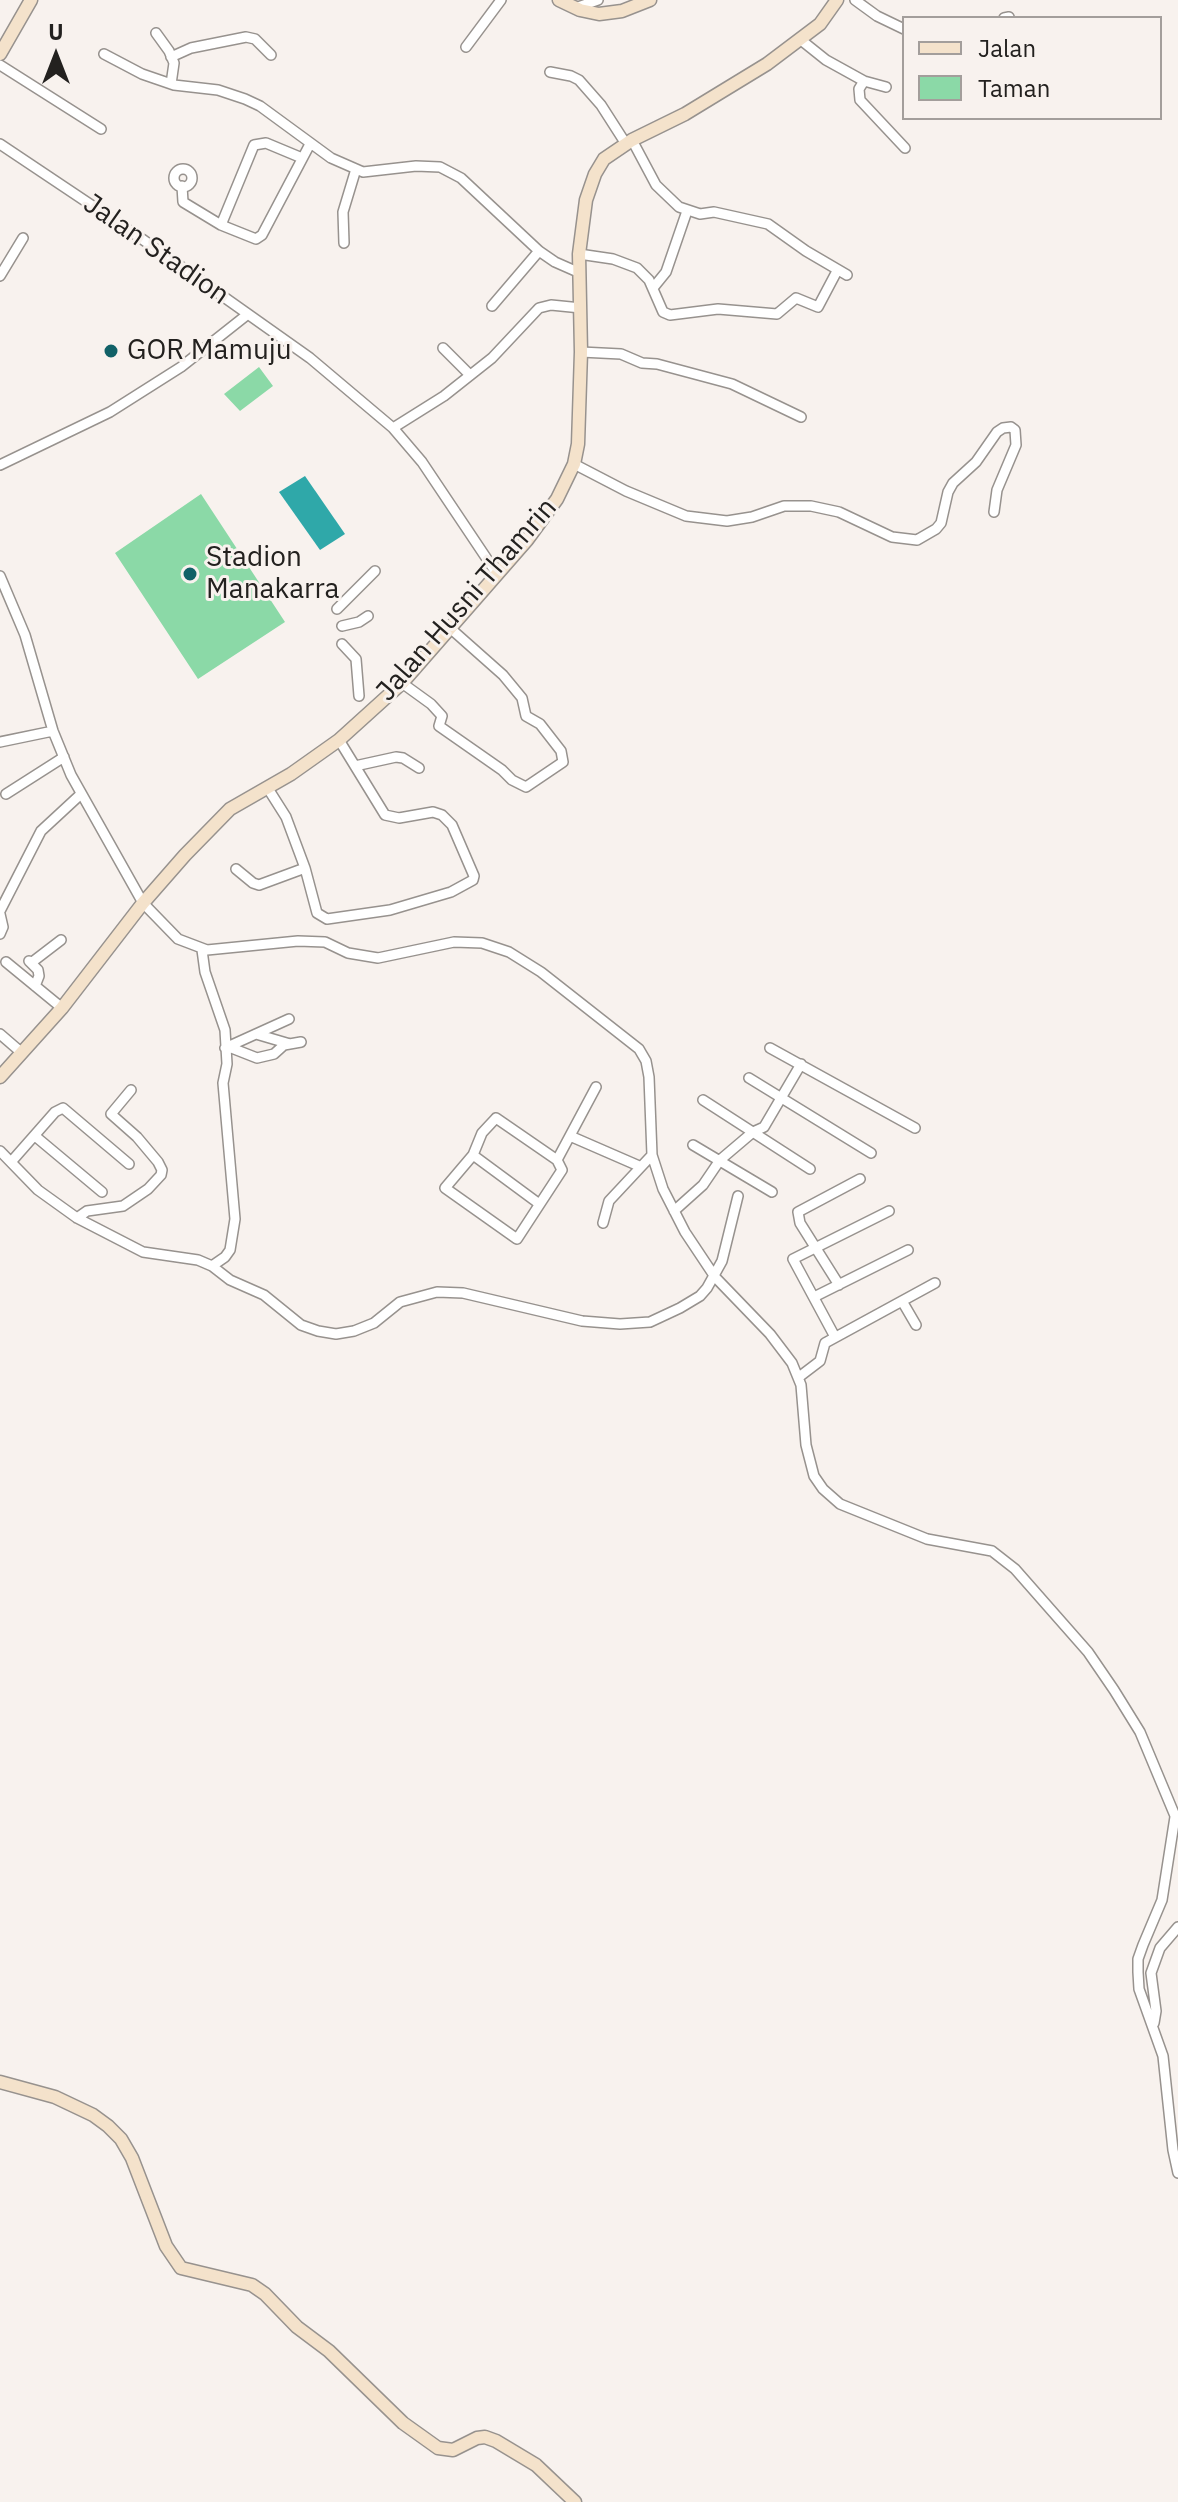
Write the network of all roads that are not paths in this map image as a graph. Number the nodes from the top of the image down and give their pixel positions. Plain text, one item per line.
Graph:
1 (31, 0) edge
2 (501, 0) edge
3 (559, 0) edge
4 (598, 0) edge
5 (650, 0) edge
6 (837, 0) edge
7 (855, 0) edge
8 (575, 7) junction
9 (902, 28) edge
10 (156, 33) dead end
11 (801, 40) junction
12 (466, 47) dead end
13 (0, 54) edge
14 (104, 54) dead end
15 (271, 55) dead end
16 (171, 57) junction
17 (0, 65) edge
18 (550, 72) dead end
19 (864, 81) junction
20 (171, 84) junction
21 (886, 87) dead end
22 (101, 129) dead end
23 (629, 142) junction
24 (0, 144) edge
25 (310, 144) junction
26 (905, 148) dead end
27 (302, 158) junction
28 (356, 169) junction
29 (182, 186) dead end
30 (687, 211) junction
31 (221, 225) junction
32 (23, 238) dead end
33 (344, 243) dead end
34 (539, 251) junction
35 (579, 254) junction
36 (580, 273) junction
37 (0, 276) edge
38 (653, 288) junction
39 (492, 306) dead end
40 (581, 308) junction
41 (248, 314) junction
42 (443, 348) dead end
43 (581, 352) junction
44 (470, 375) junction
45 (801, 417) dead end
46 (393, 428) junction
47 (574, 464) junction
48 (0, 465) edge
49 (994, 512) dead end
50 (375, 571) dead end
51 (497, 574) junction
52 (0, 576) edge
53 (337, 609) dead end
54 (368, 616) dead end
55 (342, 626) dead end
56 (450, 628) junction
57 (342, 644) dead end
58 (402, 683) junction
59 (359, 696) dead end
60 (53, 731) junction
61 (339, 740) junction
62 (0, 742) edge
63 (64, 757) junction
64 (355, 766) junction
65 (419, 768) dead end
66 (267, 787) junction
67 (6, 794) dead end
68 (81, 794) junction
69 (305, 868) junction
70 (236, 869) dead end
71 (143, 903) junction
72 (1, 907) edge
73 (0, 934) edge
74 (61, 940) dead end
75 (202, 950) junction
76 (6, 962) dead end
77 (35, 986) junction
78 (62, 1008) junction
79 (289, 1019) dead end
80 (0, 1034) edge
81 (256, 1034) junction
82 (227, 1047) junction
83 (770, 1048) dead end
84 (22, 1053) junction
85 (801, 1064) junction
86 (0, 1077) edge
87 (749, 1078) dead end
88 (596, 1087) dead end
89 (131, 1090) dead end
90 (780, 1097) junction
91 (703, 1100) dead end
92 (915, 1128) dead end
93 (753, 1132) junction
94 (35, 1136) junction
95 (570, 1136) junction
96 (693, 1145) dead end
97 (0, 1151) edge
98 (871, 1153) dead end
99 (473, 1155) junction
100 (652, 1155) junction
101 (557, 1160) junction
102 (720, 1160) junction
103 (11, 1162) junction
104 (129, 1164) dead end
105 (639, 1166) junction
106 (810, 1169) dead end
107 (860, 1179) dead end
108 (102, 1192) dead end
109 (772, 1192) dead end
110 (738, 1196) dead end
111 (538, 1203) junction
112 (674, 1211) junction
113 (889, 1211) dead end
114 (77, 1218) junction
115 (603, 1223) dead end
116 (816, 1248) junction
117 (908, 1250) dead end
118 (212, 1266) junction
119 (715, 1277) junction
120 (935, 1283) dead end
121 (839, 1285) junction
122 (814, 1297) junction
123 (902, 1301) junction
124 (916, 1325) dead end
125 (835, 1337) junction
126 (799, 1377) junction
127 (1176, 1820) edge
128 (1178, 1927) edge
129 (1154, 2027) junction
130 (0, 2082) edge
131 (1178, 2173) edge
132 (575, 2502) edge

1 - 13 street
2 - 12 street
3 - 8 street
4 - 8 street
5 - 8 street
6 - 11 street, Jalan Husni Thamrin
7 - 9 street
10 - 16 street
11 - 19 street
11 - 23 street, Jalan Husni Thamrin
14 - 20 street
15 - 16 street
16 - 20 street
17 - 22 street
18 - 23 street
19 - 21 street
19 - 26 street
20 - 25 street
23 - 30 street
23 - 35 street, Jalan Husni Thamrin
24 - 41 street, Jalan Stadion
25 - 27 street
25 - 28 street
27 - 31 street
27 - 31 street
28 - 33 street
28 - 34 street
29 - 31 street
30 - 38 street
30 - 38 street
32 - 37 street
34 - 36 street
34 - 39 street
35 - 36 street, Jalan Husni Thamrin
35 - 38 street
36 - 40 street, Jalan Husni Thamrin
40 - 43 street, Jalan Husni Thamrin
40 - 44 street
41 - 46 street, Jalan Stadion
41 - 48 street
42 - 44 street
43 - 45 street
43 - 47 street, Jalan Husni Thamrin
44 - 46 street
46 - 51 street, Jalan Stadion
47 - 49 street
47 - 51 street, Jalan Husni Thamrin
50 - 53 street
51 - 56 street, Jalan Husni Thamrin
52 - 60 street
54 - 55 street
56 - 58 street, Jalan Husni Thamrin
56 - 58 street
57 - 59 street
58 - 61 street, Jalan Husni Thamrin
60 - 62 street
60 - 63 street
61 - 64 street
61 - 66 street, Jalan Husni Thamrin
63 - 67 street
63 - 68 street
64 - 65 street
64 - 69 street
66 - 69 street
66 - 71 street, Jalan Husni Thamrin
68 - 71 street
68 - 72 street
69 - 70 street
71 - 75 street
71 - 78 street, Jalan Husni Thamrin
72 - 73 street
74 - 77 street
75 - 82 street
75 - 100 street
76 - 77 street
77 - 78 street
78 - 84 street, Jalan Husni Thamrin
79 - 81 street
80 - 84 street
81 - 82 street
81 - 82 street
82 - 118 street
83 - 85 street
84 - 86 street, Jalan Husni Thamrin
85 - 90 street
85 - 92 street
87 - 90 street
88 - 95 street
89 - 114 street
90 - 93 street
90 - 98 street
91 - 93 street
93 - 102 street
93 - 106 street
94 - 103 street
94 - 104 street
94 - 108 street
95 - 101 street
95 - 105 street
96 - 102 street
97 - 103 street
99 - 101 street
99 - 111 street
99 - 111 street
100 - 105 street
100 - 112 street
101 - 111 street
102 - 109 street
102 - 112 street
103 - 114 street
105 - 115 street
107 - 116 street
110 - 119 street
112 - 119 street
113 - 116 street
114 - 118 street
116 - 121 street
116 - 122 street
117 - 121 street
118 - 119 street
119 - 126 street
120 - 123 street
121 - 122 street
122 - 125 street
123 - 124 street
123 - 125 street
125 - 126 street
126 - 127 street
127 - 129 street
128 - 129 street
129 - 131 street
130 - 132 street

